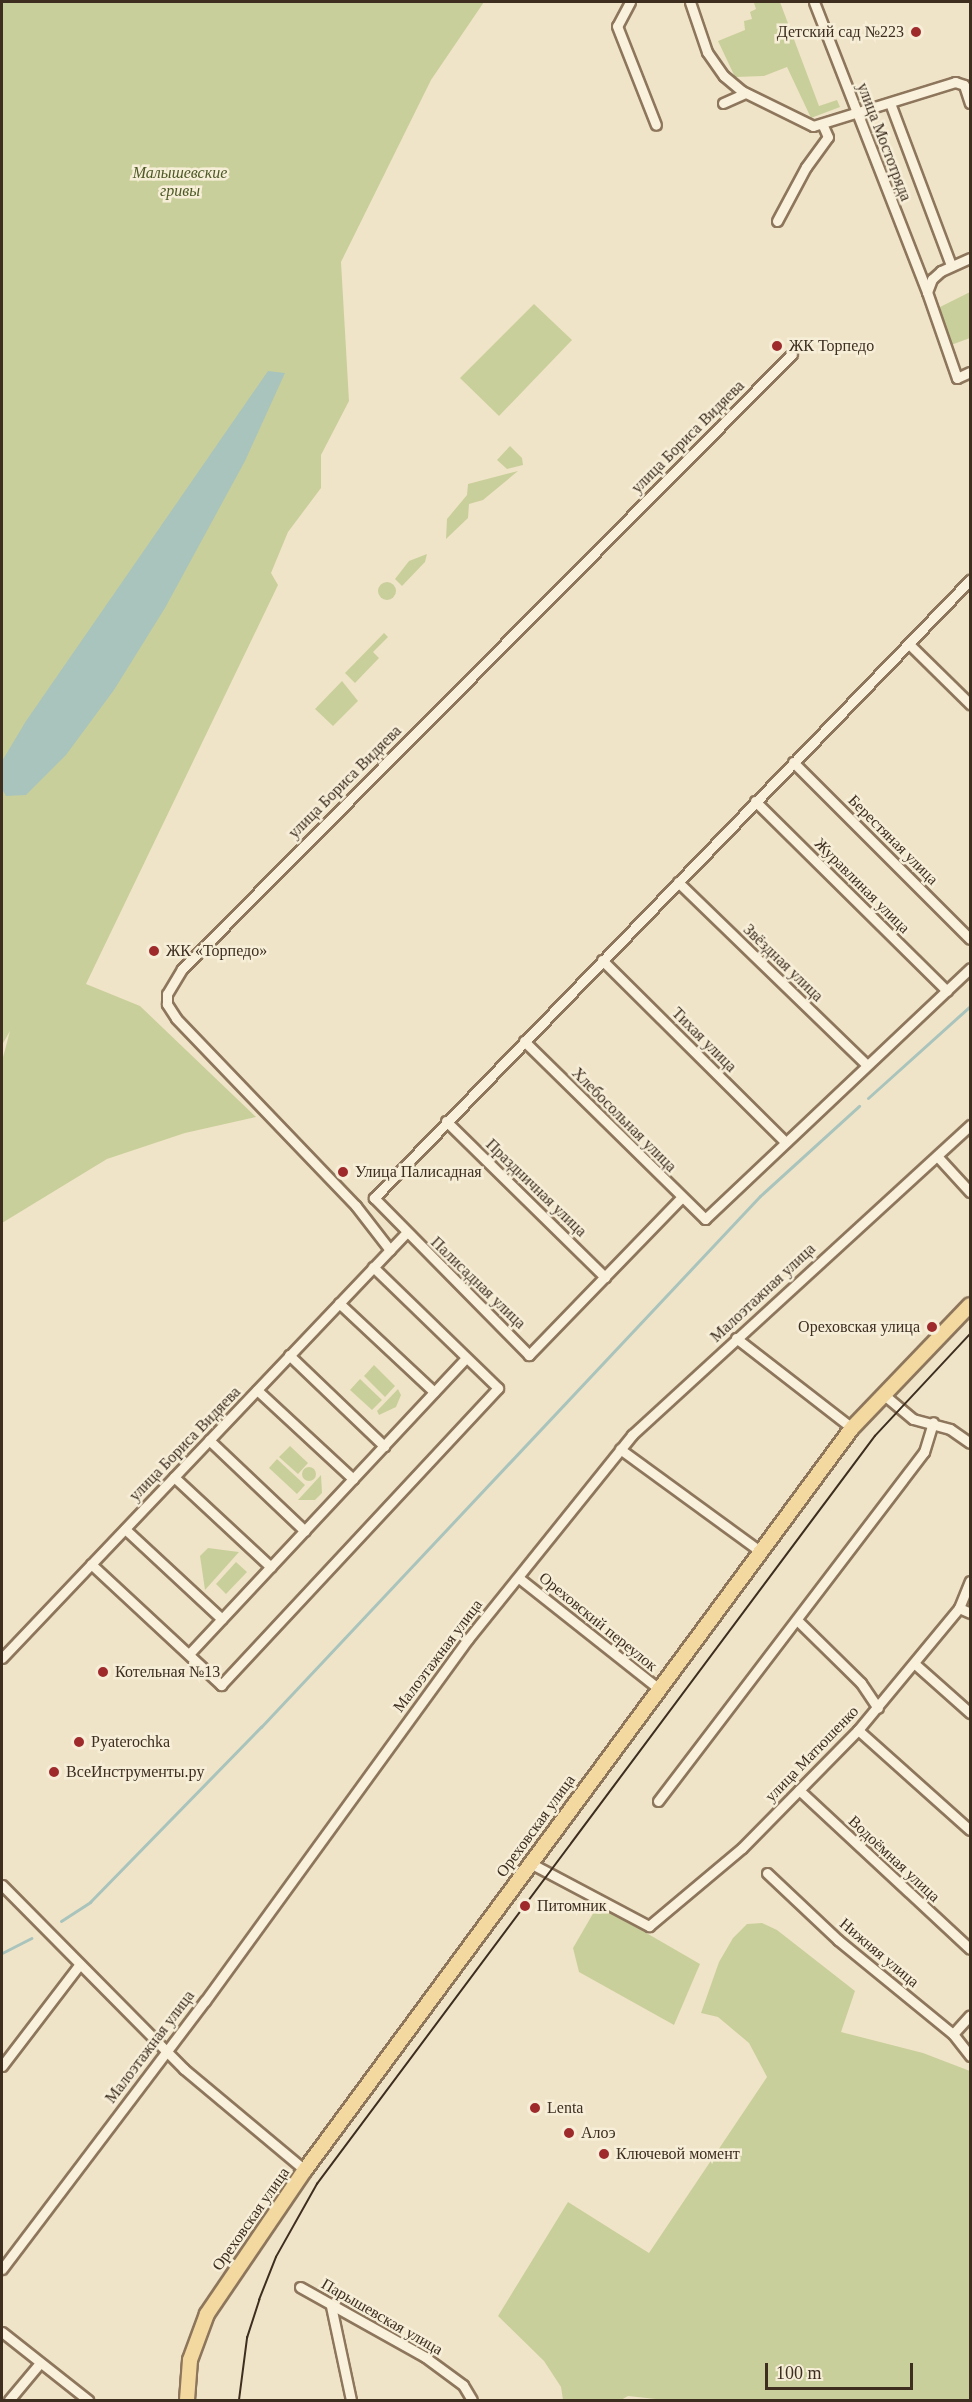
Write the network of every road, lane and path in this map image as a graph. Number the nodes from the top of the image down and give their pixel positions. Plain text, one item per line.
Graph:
1 (630, 2) edge
2 (690, 2) edge
3 (814, 2) edge
4 (745, 93) junction
5 (970, 102) edge
6 (723, 103) dead end
7 (890, 103) junction
8 (858, 114) junction
9 (656, 125) dead end
10 (823, 126) junction
11 (777, 220) dead end
12 (970, 258) edge
13 (951, 265) junction
14 (927, 292) junction
15 (792, 354) dead end
16 (970, 372) edge
17 (970, 580) edge
18 (909, 644) junction
19 (970, 704) edge
20 (794, 762) junction
21 (755, 801) junction
22 (678, 882) junction
23 (970, 939) edge
24 (602, 960) junction
25 (970, 968) edge
26 (947, 991) junction
27 (524, 1041) junction
28 (867, 1065) junction
29 (446, 1121) junction
30 (970, 1125) edge
31 (785, 1142) junction
32 (937, 1156) junction
33 (970, 1192) edge
34 (681, 1198) junction
35 (405, 1234) junction
36 (390, 1250) junction
37 (373, 1267) junction
38 (605, 1277) junction
39 (339, 1304) junction
40 (970, 1305) edge
41 (736, 1338) junction
42 (289, 1355) junction
43 (466, 1358) junction
44 (257, 1390) junction
45 (434, 1392) junction
46 (883, 1394) junction
47 (933, 1422) junction
48 (852, 1428) junction
49 (209, 1440) junction
50 (970, 1443) edge
51 (384, 1446) junction
52 (620, 1449) junction
53 (174, 1477) junction
54 (353, 1479) junction
55 (125, 1529) junction
56 (304, 1531) junction
57 (760, 1551) junction
58 (91, 1564) junction
59 (271, 1567) junction
60 (519, 1578) junction
61 (970, 1581) edge
62 (959, 1608) junction
63 (970, 1613) edge
64 (222, 1619) junction
65 (798, 1621) junction
66 (189, 1654) junction
67 (2, 1658) edge
68 (915, 1664) junction
69 (658, 1688) junction
70 (878, 1708) junction
71 (970, 1713) edge
72 (858, 1730) junction
73 (799, 1790) junction
74 (658, 1801) dead end
75 (970, 1830) edge
76 (530, 1863) junction
77 (767, 1873) dead end
78 (2, 1886) edge
79 (970, 1949) edge
80 (80, 1964) junction
81 (970, 2015) edge
82 (953, 2034) junction
83 (165, 2052) junction
84 (970, 2056) edge
85 (2, 2066) edge
86 (305, 2170) junction
87 (2, 2269) edge
88 (300, 2287) dead end
89 (331, 2306) junction
90 (2, 2332) edge
91 (40, 2363) junction
92 (9, 2400) edge
93 (88, 2400) edge
94 (187, 2400) edge
95 (351, 2400) edge
96 (472, 2400) edge

1 - 9 street
2 - 4 street
3 - 8 street, улица Мостотряда
4 - 6 street
4 - 10 street
5 - 7 street
7 - 8 street
7 - 13 street
8 - 10 street
8 - 14 street, улица Мостотряда
10 - 11 street
12 - 13 street
13 - 14 street
14 - 16 street, улица Мостотряда
15 - 36 street, улица Бориса Видяева
17 - 18 street
18 - 19 street
18 - 20 street
20 - 21 street
20 - 23 street, Берестяная улица
21 - 22 street
21 - 26 street, Журавлиная улица
22 - 24 street
22 - 28 street, Звёздная улица
24 - 27 street
24 - 31 street, Тихая улица
25 - 26 street
26 - 28 street
27 - 29 street
27 - 34 street, Хлебосольная улица
28 - 31 street
29 - 35 street, Палисадная улица
29 - 38 street, Праздничная улица
30 - 32 street, Малоэтажная улица
31 - 34 street, Хлебосольная улица
32 - 33 street
32 - 41 street, Малоэтажная улица
34 - 38 street
35 - 36 street, улица Бориса Видяева
35 - 38 street, Палисадная улица
36 - 37 street, улица Бориса Видяева
37 - 39 street, улица Бориса Видяева
37 - 43 street
39 - 42 street, улица Бориса Видяева
39 - 45 street
40 - 46 main road, Ореховская улица
41 - 48 street
41 - 52 street, Малоэтажная улица
42 - 44 street, улица Бориса Видяева
42 - 51 street
43 - 45 street
43 - 66 street
44 - 49 street, улица Бориса Видяева
44 - 54 street
45 - 51 street
46 - 47 street
46 - 48 main road, Ореховская улица
47 - 50 street
47 - 65 street
48 - 57 main road, Ореховская улица
49 - 53 street, улица Бориса Видяева
49 - 56 street
51 - 54 street
52 - 57 street
52 - 60 street, Малоэтажная улица
53 - 55 street, улица Бориса Видяева
53 - 59 street
54 - 56 street
55 - 58 street, улица Бориса Видяева
55 - 64 street
56 - 59 street
57 - 69 main road, Ореховская улица
58 - 66 street
58 - 67 street, улица Бориса Видяева
59 - 64 street
60 - 69 street, Ореховский переулок
60 - 83 street, Малоэтажная улица
61 - 62 street, улица Матюшенко
62 - 63 street
62 - 68 street, улица Матюшенко
64 - 66 street
65 - 70 street
65 - 74 street
68 - 70 street, улица Матюшенко
68 - 71 street
69 - 76 main road, Ореховская улица
70 - 72 street, улица Матюшенко
72 - 73 street, улица Матюшенко
72 - 75 street
73 - 76 street, улица Матюшенко
73 - 79 street, Водоёмная улица
76 - 86 main road, Ореховская улица
77 - 82 street, Нижняя улица
78 - 80 street
80 - 83 street
80 - 85 street
81 - 82 street
82 - 84 street, Нижняя улица
83 - 86 street
83 - 87 street, Малоэтажная улица
86 - 94 main road, Ореховская улица
88 - 89 street, Парышевская улица
89 - 95 street
89 - 96 street, Парышевская улица
90 - 91 street
91 - 92 street
91 - 93 street

